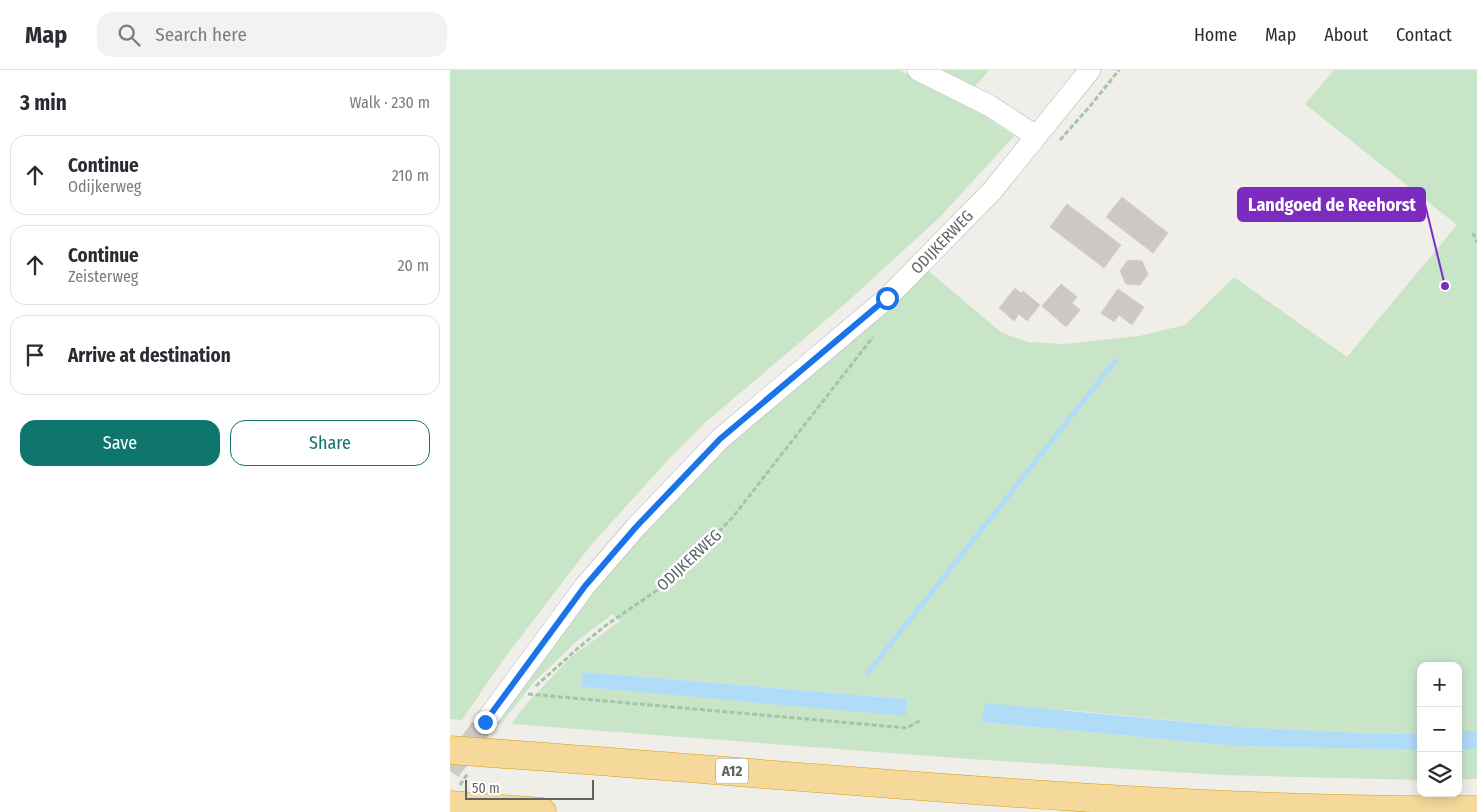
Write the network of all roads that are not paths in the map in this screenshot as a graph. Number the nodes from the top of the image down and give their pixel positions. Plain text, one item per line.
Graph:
1 (918, 70) edge
2 (1090, 70) edge
3 (1036, 136) junction
4 (485, 722) tunnel mouth
5 (450, 750) edge
6 (450, 804) edge
7 (1477, 810) edge
8 (542, 812) edge

1 - 3 street
2 - 3 street, ODIJKERWEG
3 - 4 street, ODIJKERWEG
5 - 7 highway, A12, bridge
6 - 8 highway

